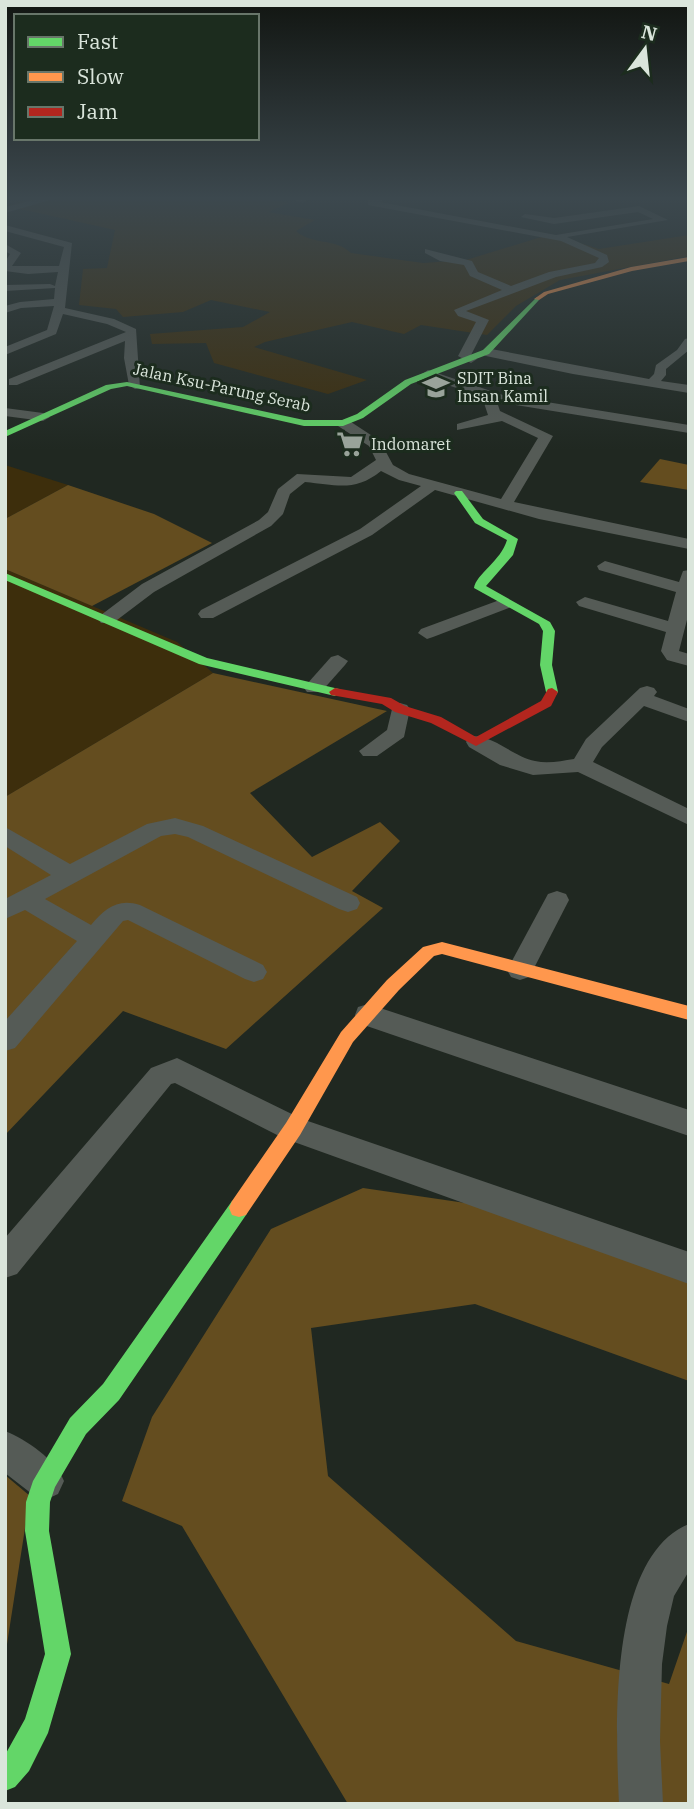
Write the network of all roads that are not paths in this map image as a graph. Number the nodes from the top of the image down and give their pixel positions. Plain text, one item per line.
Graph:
1 (61, 281) edge
2 (491, 281) edge
3 (536, 281) edge
4 (588, 281) edge
5 (60, 286) junction
6 (5, 288) edge
7 (513, 291) junction
8 (60, 306) junction
9 (5, 310) edge
10 (132, 334) junction
11 (689, 341) edge
12 (89, 350) junction
13 (5, 351) edge
14 (479, 356) junction
15 (130, 358) junction
16 (428, 374) junction
17 (8, 383) edge
18 (652, 383) junction
19 (135, 385) junction
20 (689, 389) edge
21 (501, 399) junction
22 (5, 412) edge
23 (43, 417) junction
24 (505, 417) junction
25 (343, 423) junction
26 (462, 427) dead end
27 (689, 429) edge
28 (5, 435) edge
29 (383, 462) junction
30 (432, 485) junction
31 (459, 493) junction
32 (505, 505) junction
33 (689, 531) edge
34 (681, 542) edge
35 (605, 566) dead end
36 (5, 576) edge
37 (687, 582) edge
38 (585, 602) dead end
39 (505, 603) junction
40 (207, 614) dead end
41 (107, 619) junction
42 (674, 629) junction
43 (427, 633) dead end
44 (689, 660) edge
45 (338, 661) dead end
46 (314, 688) junction
47 (400, 709) junction
48 (689, 716) edge
49 (476, 742) junction
50 (370, 751) dead end
51 (581, 765) junction
52 (689, 818) edge
53 (5, 835) edge
54 (68, 874) junction
55 (557, 900) dead end
56 (348, 903) dead end
57 (14, 904) edge
58 (94, 939) junction
59 (520, 970) junction
60 (254, 972) dead end
61 (689, 1013) edge
62 (369, 1015) junction
63 (5, 1040) edge
64 (689, 1123) edge
65 (293, 1129) junction
66 (5, 1264) edge
67 (689, 1268) edge
68 (5, 1449) edge
69 (45, 1481) junction
70 (689, 1543) edge
71 (5, 1777) edge
72 (641, 1804) edge

1 - 5 street
2 - 7 street
3 - 7 street
4 - 14 street, Jalan Ksu-Parung Serab
5 - 6 street
5 - 8 street
7 - 14 street
8 - 9 street
8 - 10 street
8 - 13 street
10 - 12 street
10 - 15 street
11 - 18 street
12 - 15 street
12 - 17 street
14 - 16 street, Jalan Ksu-Parung Serab
14 - 18 street
15 - 19 street
16 - 21 street
16 - 25 street, Jalan Ksu-Parung Serab
18 - 20 street
19 - 23 street, Jalan Ksu-Parung Serab
19 - 25 street, Jalan Ksu-Parung Serab
21 - 24 street
21 - 27 street
22 - 23 street
23 - 28 street, Jalan Ksu-Parung Serab
24 - 26 street
24 - 32 street
25 - 29 street
29 - 30 street
29 - 41 street
30 - 31 street
30 - 40 street
31 - 32 street
31 - 39 street
32 - 34 street
33 - 34 street
35 - 37 street
36 - 41 street
37 - 42 street
38 - 42 street
39 - 43 street
39 - 49 street
41 - 46 street
42 - 44 street
45 - 46 street
46 - 47 street
47 - 49 street
47 - 50 street
48 - 51 street
49 - 51 street
51 - 52 street
53 - 54 street
54 - 56 street
54 - 57 street
55 - 59 street
57 - 58 street
58 - 60 street
58 - 63 street
59 - 61 street
59 - 62 street
62 - 64 street
62 - 65 street
65 - 66 street
65 - 67 street
65 - 69 street
68 - 69 street
69 - 71 street
70 - 72 street

